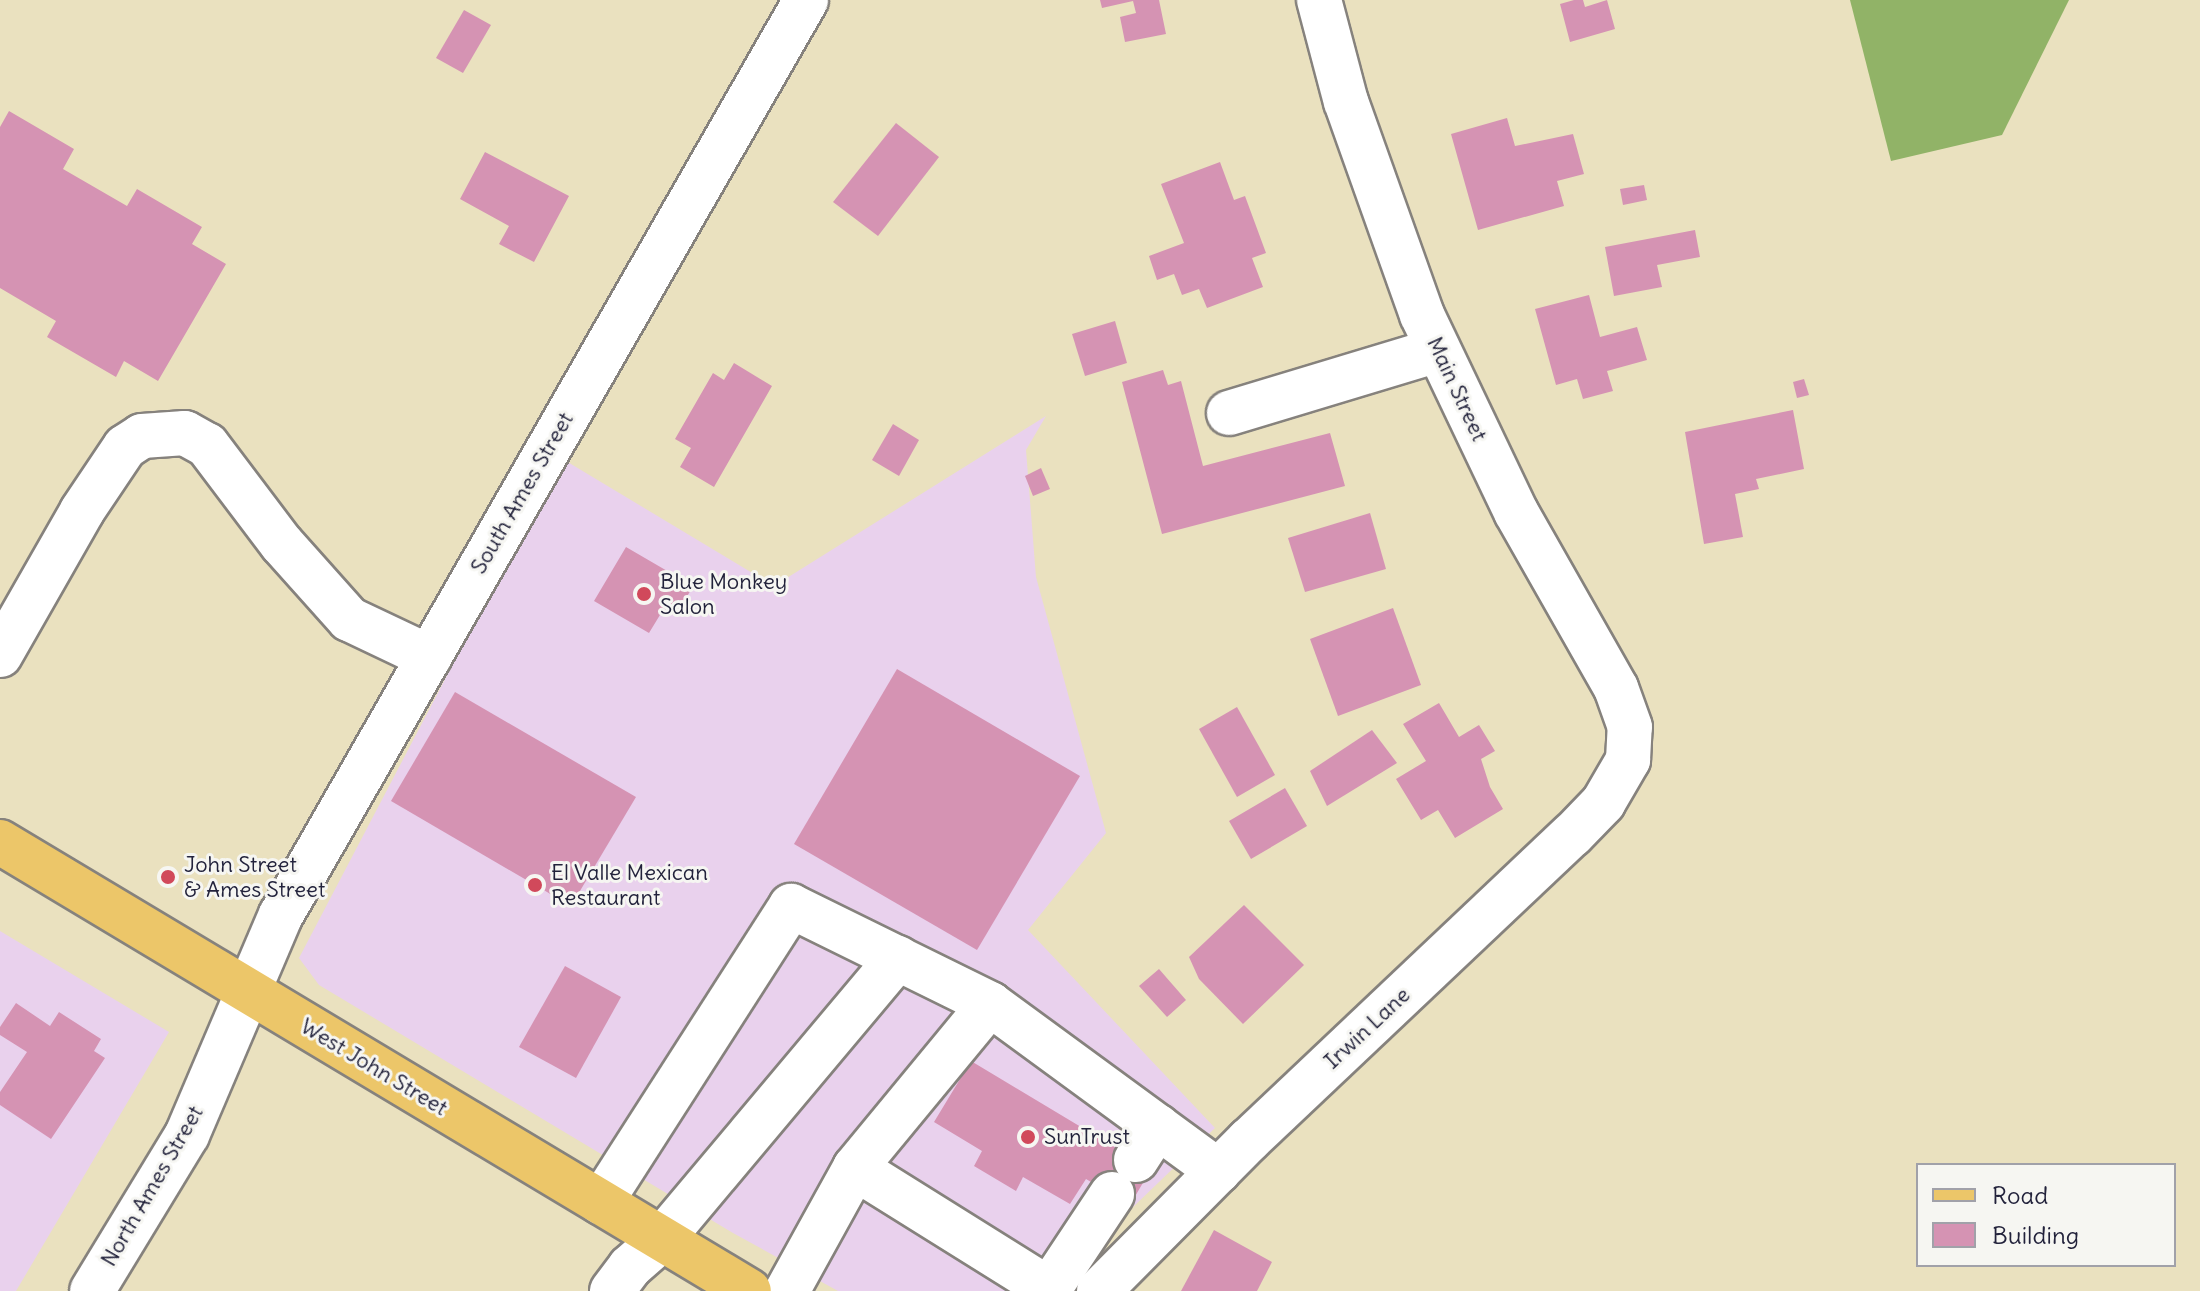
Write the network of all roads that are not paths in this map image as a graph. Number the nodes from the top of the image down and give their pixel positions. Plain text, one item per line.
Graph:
1 (806, 0) edge
2 (1319, 0) edge
3 (1438, 350) junction
4 (1229, 413) dead end
5 (0, 655) edge
6 (429, 657) junction
7 (1628, 760) joint
8 (0, 842) edge
9 (898, 958) junction
10 (249, 991) junction
11 (990, 1004) junction
12 (1135, 1160) junction
13 (855, 1168) junction
14 (1218, 1171) junction
15 (601, 1202) junction
16 (662, 1239) junction
17 (1030, 1285) edge
18 (92, 1291) edge
19 (612, 1291) edge
20 (749, 1291) edge
21 (787, 1291) edge
22 (1099, 1291) edge

1 - 6 street, South Ames Street
2 - 3 street, Main Street
3 - 4 street
3 - 7 street, Main Street
5 - 6 street
6 - 10 street, South Ames Street
7 - 14 street, Irwin Lane
8 - 10 main road, West John Street
9 - 11 street
9 - 15 street
9 - 16 street
10 - 15 main road, West John Street
10 - 18 street, North Ames Street
11 - 12 street
11 - 13 street
12 - 14 street
12 - 17 street
13 - 17 street
13 - 21 street
14 - 22 street, Irwin Lane
15 - 16 main road, West John Street
16 - 19 street
16 - 20 main road, West John Street

